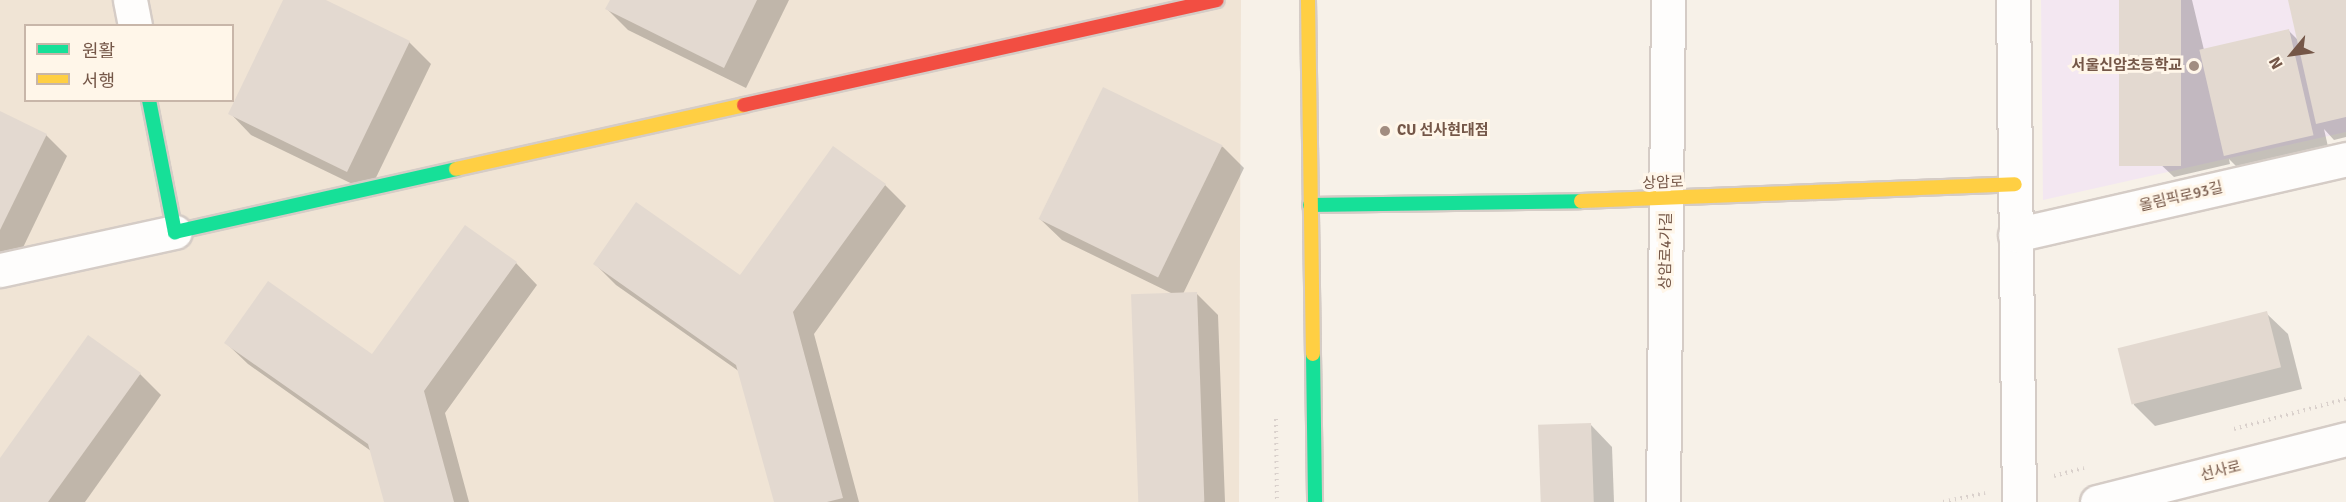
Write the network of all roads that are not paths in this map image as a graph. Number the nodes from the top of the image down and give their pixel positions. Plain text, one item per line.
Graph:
1 (130, 0) edge
2 (1215, 0) edge
3 (1308, 0) edge
4 (1668, 0) edge
5 (2013, 0) edge
6 (135, 24) edge
7 (149, 102) edge
8 (2346, 159) edge
9 (2015, 184) junction
10 (1666, 200) junction
11 (1310, 205) junction
12 (175, 232) junction
13 (2015, 235) junction
14 (0, 270) edge
15 (2346, 439) edge
16 (1316, 502) edge
17 (1663, 502) edge
18 (2019, 502) edge
19 (2097, 502) edge

1 - 6 street
2 - 12 street
3 - 11 street
4 - 10 street, 상암로4가길
5 - 9 street
7 - 12 street
8 - 13 street, 올림픽로93길
9 - 10 street, 상암로
9 - 13 street
10 - 11 street, 상암로
10 - 17 street, 상암로4가길
11 - 16 street
12 - 14 street
13 - 18 street
15 - 19 street, 선사로

